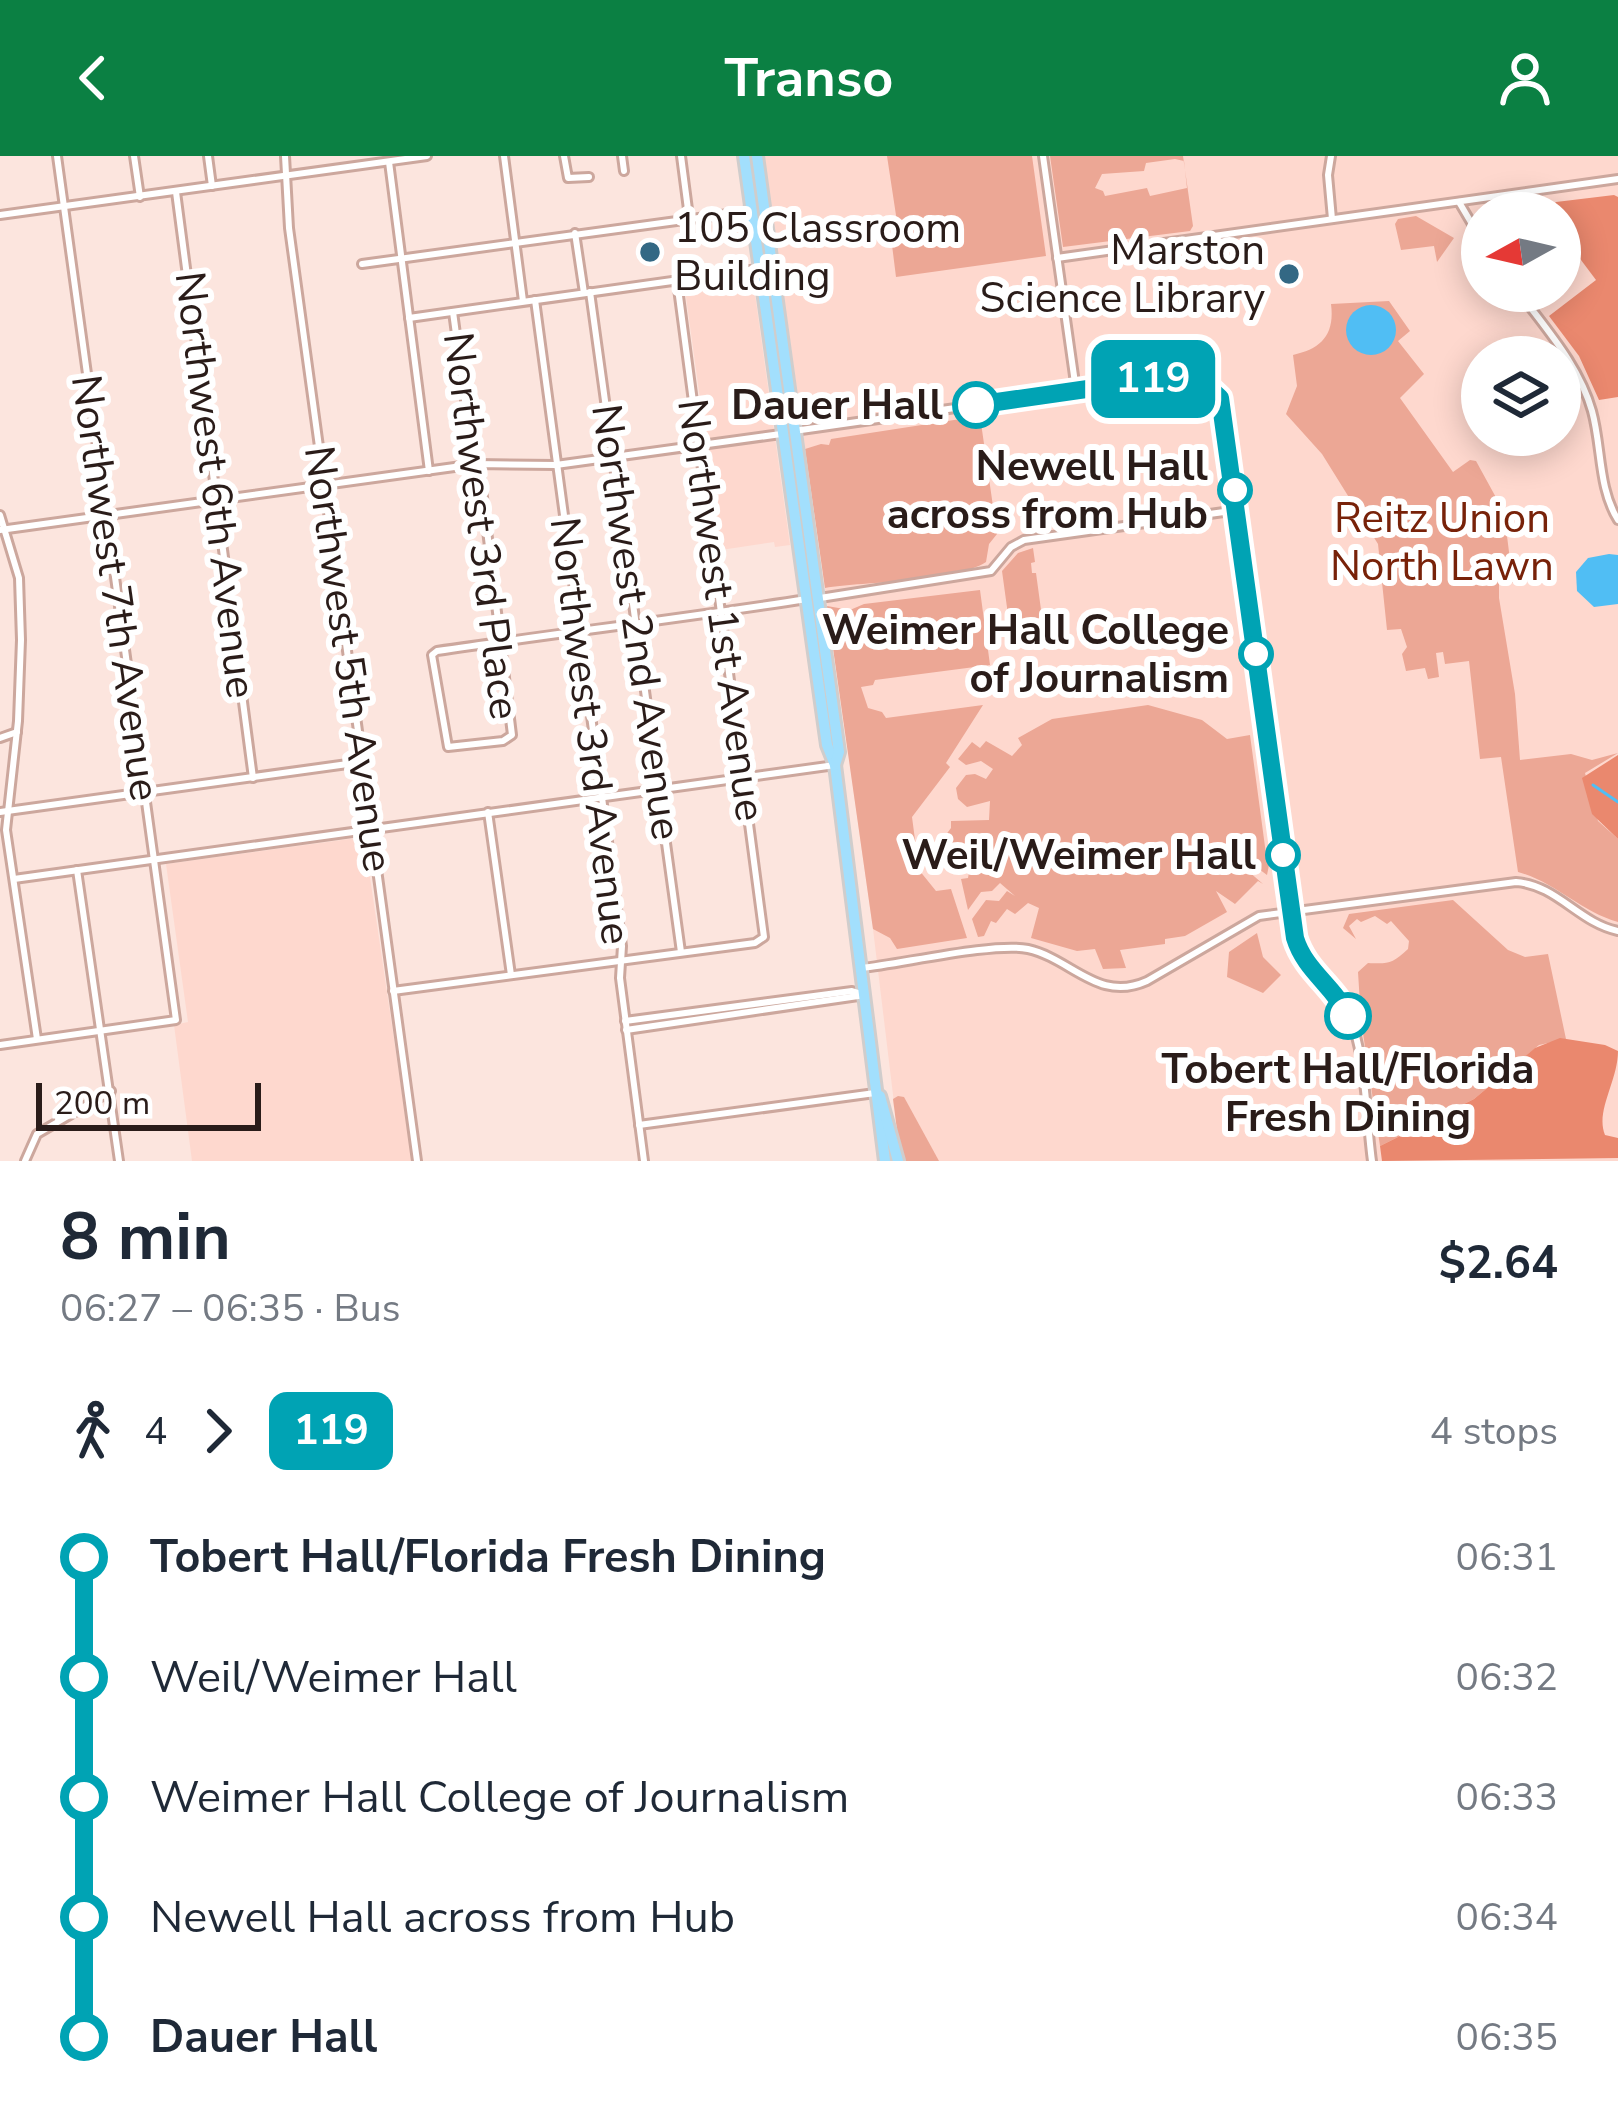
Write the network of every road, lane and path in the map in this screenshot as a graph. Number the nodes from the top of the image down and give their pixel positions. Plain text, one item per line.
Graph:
1 (57, 156) edge
2 (134, 156) edge
3 (208, 156) edge
4 (285, 156) edge
5 (427, 156) edge
6 (504, 156) edge
7 (564, 156) edge
8 (622, 156) edge
9 (681, 156) edge
10 (744, 156) edge
11 (757, 156) edge
12 (1043, 156) edge
13 (1331, 156) edge
14 (389, 161) junction
15 (624, 171) dead end
16 (285, 176) junction
17 (589, 177) dead end
18 (1618, 179) edge
19 (212, 186) junction
20 (176, 192) junction
21 (140, 197) junction
22 (1459, 202) junction
23 (1461, 205) edge
24 (64, 208) junction
25 (752, 211) junction
26 (0, 215) edge
27 (689, 217) junction
28 (1332, 219) junction
29 (575, 233) junction
30 (516, 241) junction
31 (1058, 258) junction
32 (402, 259) junction
33 (362, 265) dead end
34 (766, 268) junction
35 (677, 281) junction
36 (587, 293) junction
37 (535, 300) junction
38 (523, 302) junction
39 (453, 312) junction
40 (1533, 312) edge
41 (409, 318) junction
42 (1076, 390) junction
43 (790, 432) junction
44 (699, 446) junction
45 (614, 457) junction
46 (476, 464) junction
47 (556, 465) junction
48 (429, 471) junction
49 (325, 485) junction
50 (217, 501) junction
51 (1238, 510) junction
52 (0, 515) edge
53 (106, 515) junction
54 (1618, 520) edge
55 (3, 530) edge
56 (812, 599) junction
57 (722, 612) junction
58 (636, 624) junction
59 (578, 631) junction
60 (503, 641) junction
61 (16, 731) junction
62 (0, 738) edge
63 (362, 762) junction
64 (835, 765) junction
65 (744, 777) junction
66 (253, 778) junction
67 (659, 789) junction
68 (144, 794) junction
69 (600, 797) junction
70 (3, 812) edge
71 (488, 812) junction
72 (371, 829) junction
73 (153, 859) junction
74 (77, 870) junction
75 (14, 879) junction
76 (1290, 912) junction
77 (1618, 932) edge
78 (681, 952) junction
79 (621, 961) junction
80 (862, 968) junction
81 (511, 975) junction
82 (393, 991) junction
83 (865, 995) junction
84 (626, 1025) junction
85 (103, 1031) junction
86 (37, 1040) junction
87 (0, 1046) edge
88 (111, 1091) junction
89 (878, 1093) junction
90 (639, 1125) junction
91 (25, 1161) edge
92 (119, 1161) edge
93 (417, 1161) edge
94 (644, 1161) edge
95 (885, 1161) edge
96 (898, 1161) edge
97 (1372, 1161) edge

1 - 24 street, Northwest 7th Avenue
2 - 21 street
3 - 19 street
4 - 16 street, Northwest 5th Avenue
5 - 14 street
6 - 30 street
7 - 17 street
8 - 15 street
9 - 27 street
10 - 25 main road
11 - 34 main road
12 - 31 street
13 - 28 street
14 - 16 street
14 - 32 street
16 - 19 street
16 - 49 street, Northwest 5th Avenue
18 - 22 street
19 - 20 street
20 - 21 street
20 - 50 street, Northwest 6th Avenue
21 - 24 street
22 - 23 street
22 - 28 street
24 - 26 street
24 - 53 street, Northwest 7th Avenue
25 - 27 street
25 - 34 main road
27 - 29 street
28 - 31 street
29 - 30 street
29 - 36 street, Northwest 2nd Avenue
30 - 32 street
30 - 38 street
31 - 42 street
32 - 33 street
32 - 41 street
34 - 35 street
34 - 43 main road
35 - 36 street
35 - 44 street, Northwest 1st Avenue
36 - 37 street
36 - 45 street, Northwest 2nd Avenue
37 - 38 street
37 - 47 street, Northwest 3rd Avenue
38 - 39 street
39 - 41 street
39 - 46 street, Northwest 3rd Place
40 - 54 street
41 - 48 street
42 - 43 street
42 - 51 street
43 - 44 street
43 - 56 main road
44 - 45 street
44 - 57 street, Northwest 1st Avenue
45 - 47 street
45 - 58 street, Northwest 2nd Avenue
46 - 47 street
46 - 48 street
46 - 60 street, Northwest 3rd Place
47 - 59 street, Northwest 3rd Avenue
48 - 49 street
49 - 50 street
49 - 63 street, Northwest 5th Avenue
50 - 53 street
50 - 66 street, Northwest 6th Avenue
51 - 56 street
51 - 76 street
52 - 55 street
53 - 55 street
53 - 68 street, Northwest 7th Avenue
55 - 61 street
56 - 57 street
56 - 64 main road
57 - 58 street
57 - 65 street, Northwest 1st Avenue
58 - 59 street
58 - 67 street, Northwest 2nd Avenue
59 - 60 street
59 - 69 street, Northwest 3rd Avenue
60 - 60 street, Northwest 3rd Place
61 - 62 street
61 - 70 street
63 - 66 street
63 - 72 street, Northwest 5th Avenue
64 - 65 street
64 - 80 main road
65 - 67 street
65 - 78 street, Northwest 1st Avenue
66 - 68 street
67 - 69 street
67 - 78 street, Northwest 2nd Avenue
68 - 70 street
68 - 73 street, Northwest 7th Avenue
69 - 71 street
69 - 79 street, Northwest 3rd Avenue
70 - 75 street
71 - 72 street
71 - 81 street
72 - 73 street
72 - 82 street, Northwest 5th Avenue
73 - 74 street
73 - 85 street, Northwest 7th Avenue
74 - 75 street
74 - 85 street
75 - 86 street
76 - 77 street
76 - 80 street
76 - 97 street
78 - 79 street
79 - 81 street
79 - 84 street, Northwest 3rd Avenue
80 - 83 main road
81 - 82 street
82 - 93 street, Northwest 5th Avenue
83 - 84 street
83 - 89 main road
84 - 90 street, Northwest 3rd Avenue
85 - 86 street
85 - 88 street
86 - 87 street
88 - 91 street
88 - 92 street
89 - 90 street
89 - 95 main road
89 - 96 main road
90 - 94 street, Northwest 3rd Avenue

